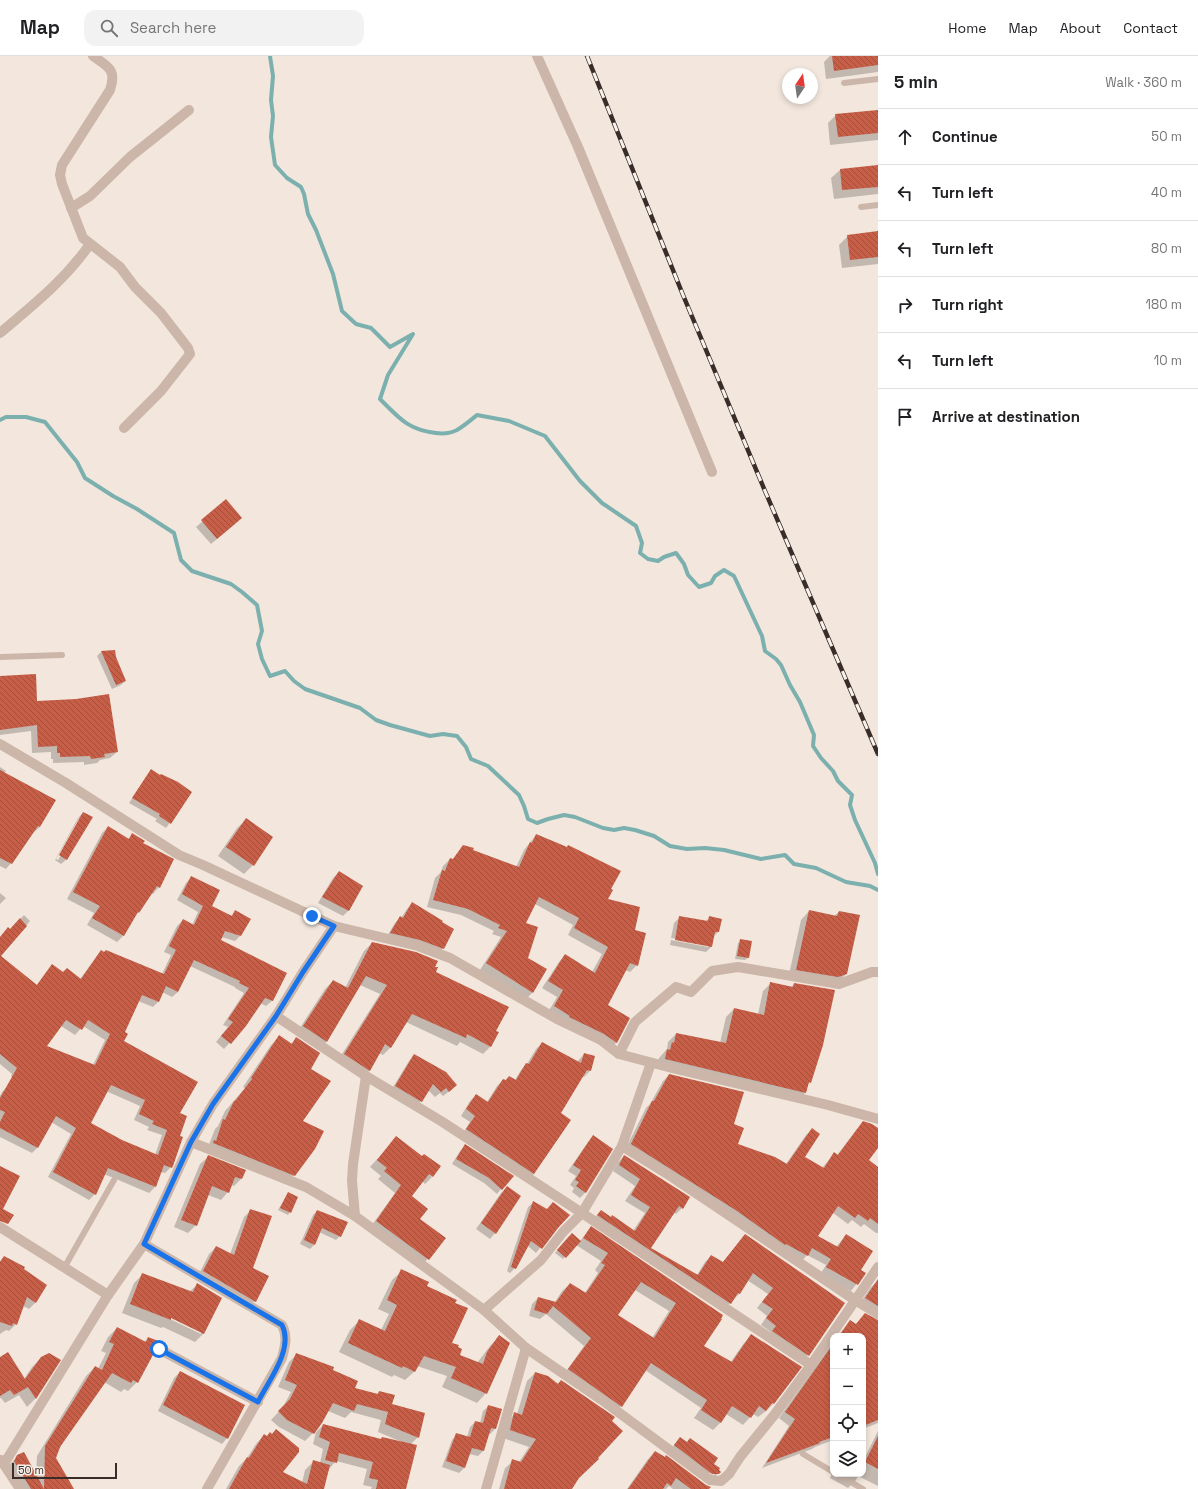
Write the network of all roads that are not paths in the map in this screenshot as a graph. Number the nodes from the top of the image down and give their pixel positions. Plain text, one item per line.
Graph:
1 (92, 56) edge
2 (537, 56) edge
3 (878, 79) edge
4 (844, 83) dead end
5 (189, 110) dead end
6 (878, 205) edge
7 (861, 207) dead end
8 (71, 208) junction
9 (90, 244) junction
10 (0, 333) edge
11 (124, 428) dead end
12 (712, 472) dead end
13 (62, 655) dead end
14 (0, 657) edge
15 (0, 744) edge
16 (334, 926) junction
17 (878, 972) edge
18 (276, 1016) junction
19 (619, 1054) junction
20 (652, 1063) junction
21 (366, 1076) junction
22 (878, 1119) edge
23 (191, 1142) junction
24 (622, 1146) junction
25 (114, 1180) dead end
26 (582, 1213) junction
27 (355, 1216) junction
28 (0, 1227) edge
29 (144, 1244) junction
30 (878, 1267) edge
31 (64, 1268) junction
32 (108, 1295) junction
33 (855, 1300) junction
34 (484, 1310) junction
35 (878, 1314) edge
36 (526, 1348) junction
37 (159, 1349) dead end
38 (811, 1365) junction
39 (258, 1402) junction
40 (803, 1454) dead end
41 (2, 1461) edge
42 (830, 1470) edge
43 (842, 1477) edge
44 (20, 1489) edge
45 (207, 1489) edge
46 (486, 1489) edge
47 (863, 1489) edge

1 - 8 street
2 - 12 street
3 - 4 lane
5 - 8 street
6 - 7 lane
8 - 9 street
9 - 10 street
9 - 11 street
13 - 14 lane
15 - 16 street
16 - 18 street
16 - 19 street
17 - 19 street
18 - 21 street
18 - 23 street
19 - 20 street
20 - 22 street
20 - 24 street
21 - 26 street
21 - 27 street
23 - 27 street
23 - 29 street
24 - 26 street
24 - 33 street
25 - 31 lane
26 - 34 street
26 - 38 street
27 - 34 street
28 - 31 street
29 - 32 street
29 - 39 street
30 - 33 street
31 - 32 street
32 - 41 street
33 - 35 street
33 - 38 street
34 - 36 street
36 - 38 street
36 - 46 street
37 - 39 street
39 - 45 street
40 - 42 lane
41 - 44 street
43 - 47 lane

